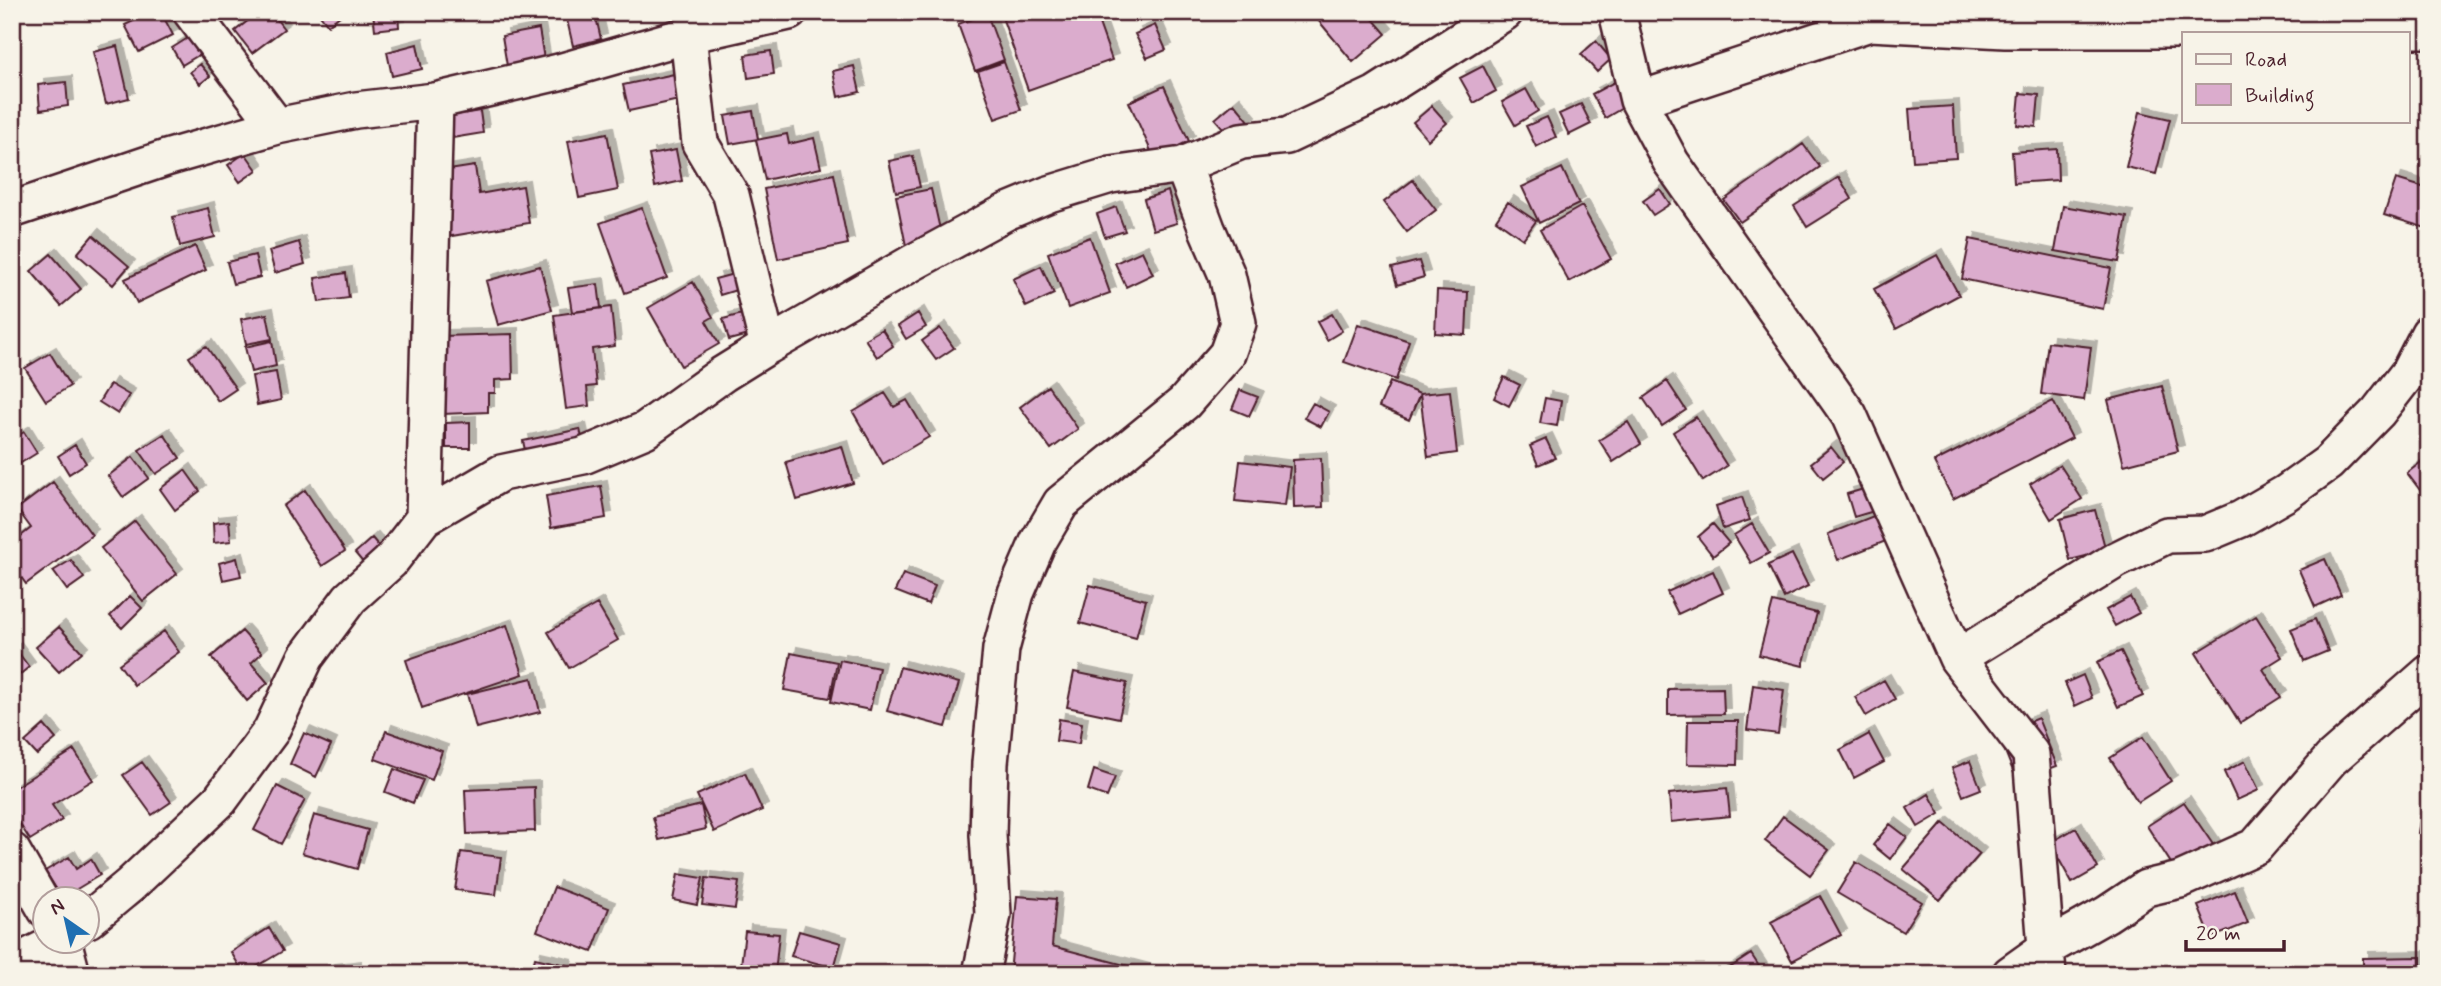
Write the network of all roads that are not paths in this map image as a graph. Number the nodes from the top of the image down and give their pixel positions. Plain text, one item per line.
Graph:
1 (191, 12) edge
2 (789, 12) edge
3 (1505, 12) edge
4 (1617, 12) edge
5 (2429, 30) edge
6 (688, 35) junction
7 (1638, 100) junction
8 (435, 101) junction
9 (277, 126) junction
10 (1183, 165) junction
11 (12, 210) edge
12 (2429, 333) edge
13 (768, 346) junction
14 (424, 519) junction
15 (1957, 658) junction
16 (2429, 673) edge
17 (12, 851) edge
18 (32, 886) edge
19 (102, 909) edge
20 (34, 954) edge
21 (66, 954) edge
22 (2046, 961) edge
23 (12, 965) edge
24 (72, 974) edge
25 (981, 974) edge
26 (2010, 974) edge

1 - 9 street
2 - 6 street
3 - 10 street
4 - 7 street
5 - 7 street
6 - 8 street
6 - 13 street
7 - 15 street
8 - 9 street
8 - 14 street
9 - 11 street
10 - 13 street
10 - 25 street
12 - 15 street
13 - 14 street
14 - 19 street
15 - 22 street
16 - 22 street
17 - 18 street
20 - 23 street
21 - 24 street
22 - 26 street

